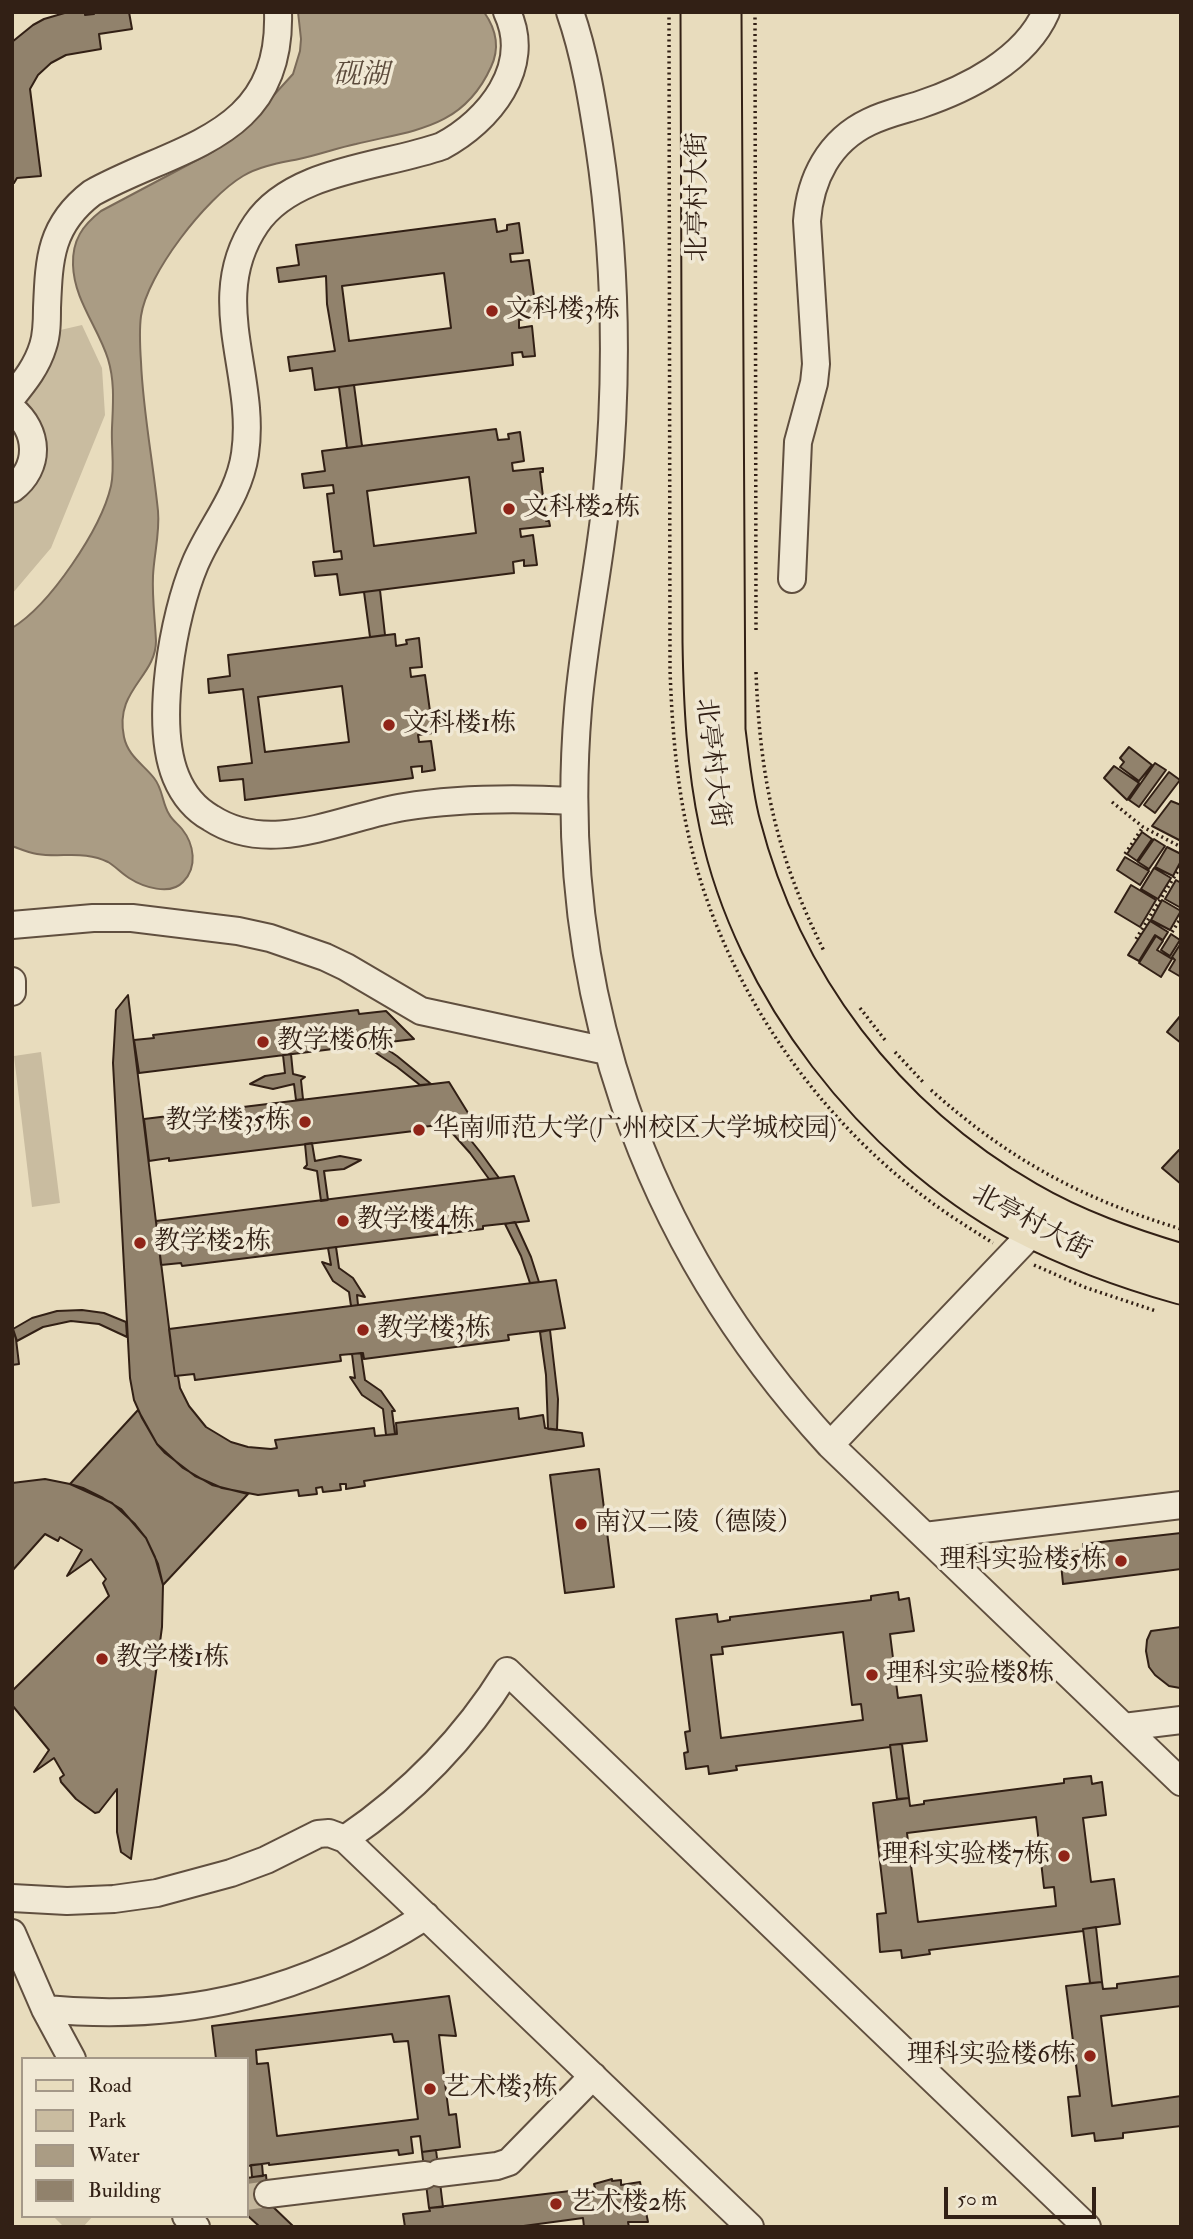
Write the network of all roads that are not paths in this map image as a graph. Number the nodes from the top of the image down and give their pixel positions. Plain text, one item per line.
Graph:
1 (278, 12) edge
2 (507, 12) edge
3 (570, 12) edge
4 (698, 12) edge
5 (724, 12) edge
6 (1046, 12) edge
7 (12, 397) edge
8 (12, 409) edge
9 (12, 489) edge
10 (792, 579) dead end
11 (573, 801) junction
12 (12, 925) edge
13 (12, 981) edge
14 (12, 992) edge
15 (607, 1051) junction
16 (1030, 1246) junction
17 (1181, 1261) edge
18 (1181, 1287) edge
19 (830, 1445) junction
20 (1181, 1505) edge
21 (925, 1536) junction
22 (1181, 1720) edge
23 (1124, 1727) junction
24 (1181, 1782) edge
25 (345, 1839) junction
26 (12, 1898) edge
27 (426, 1916) junction
28 (12, 1933) edge
29 (46, 2009) junction
30 (71, 2057) edge
31 (593, 2076) junction
32 (268, 2194) tunnel mouth
33 (750, 2227) edge
34 (1087, 2227) edge

1 - 7 street
2 - 11 street
3 - 11 street
4 - 16 main road, 北亭村大街
5 - 17 main road, 北亭村大街
6 - 10 street
8 - 9 street
11 - 15 street
12 - 15 street
13 - 14 street
15 - 19 street
16 - 18 main road, 北亭村大街
16 - 19 street
19 - 21 street
20 - 21 street
21 - 23 street
22 - 23 street
23 - 24 street
25 - 26 street
25 - 27 street
25 - 34 street
27 - 29 street
27 - 31 street
28 - 29 street
29 - 30 street
31 - 32 street
31 - 33 street

